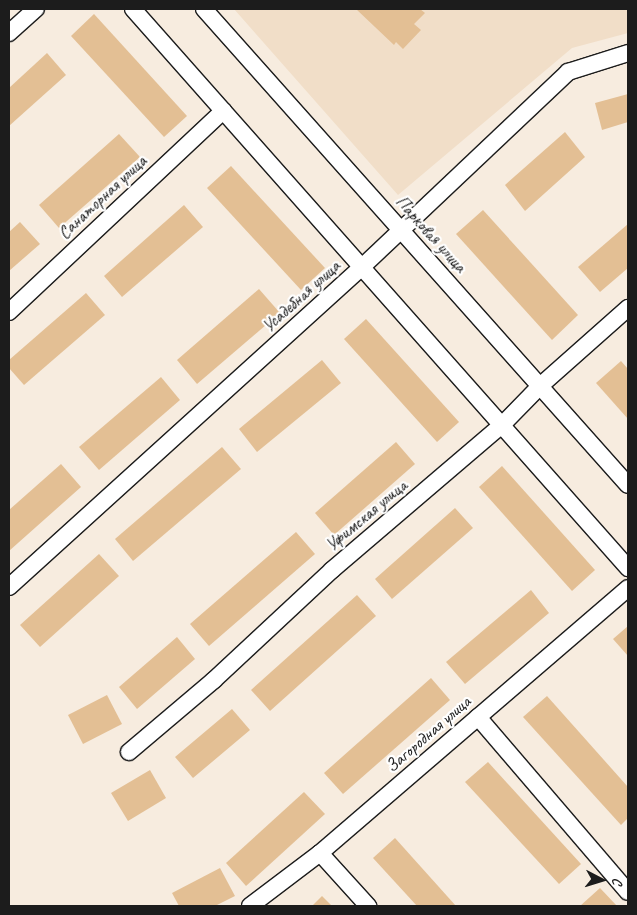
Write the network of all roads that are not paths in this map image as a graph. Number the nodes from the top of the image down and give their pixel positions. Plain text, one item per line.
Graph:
1 (36, 9) edge
2 (133, 9) edge
3 (204, 9) edge
4 (9, 33) edge
5 (628, 53) edge
6 (223, 111) junction
7 (401, 231) junction
8 (362, 267) junction
9 (628, 308) edge
10 (9, 312) edge
11 (540, 386) junction
12 (502, 425) junction
13 (628, 485) edge
14 (628, 568) edge
15 (9, 586) edge
16 (628, 588) edge
17 (478, 717) junction
18 (129, 752) dead end
19 (320, 853) junction
20 (628, 892) edge
21 (250, 906) edge
22 (368, 906) edge

1 - 4 street
2 - 6 street
3 - 7 street, Парковая улица
5 - 7 street, Усадебная улица
6 - 8 street
6 - 10 street, Санаторная улица
7 - 8 street, Усадебная улица
7 - 11 street, Парковая улица
8 - 12 street
8 - 15 street, Усадебная улица
9 - 11 street, Уфимская улица
11 - 12 street, Уфимская улица
11 - 13 street, Парковая улица
12 - 14 street
12 - 18 street, Уфимская улица
16 - 17 street, Загородная улица
17 - 19 street, Загородная улица
17 - 20 street
19 - 21 street, Загородная улица
19 - 22 street

